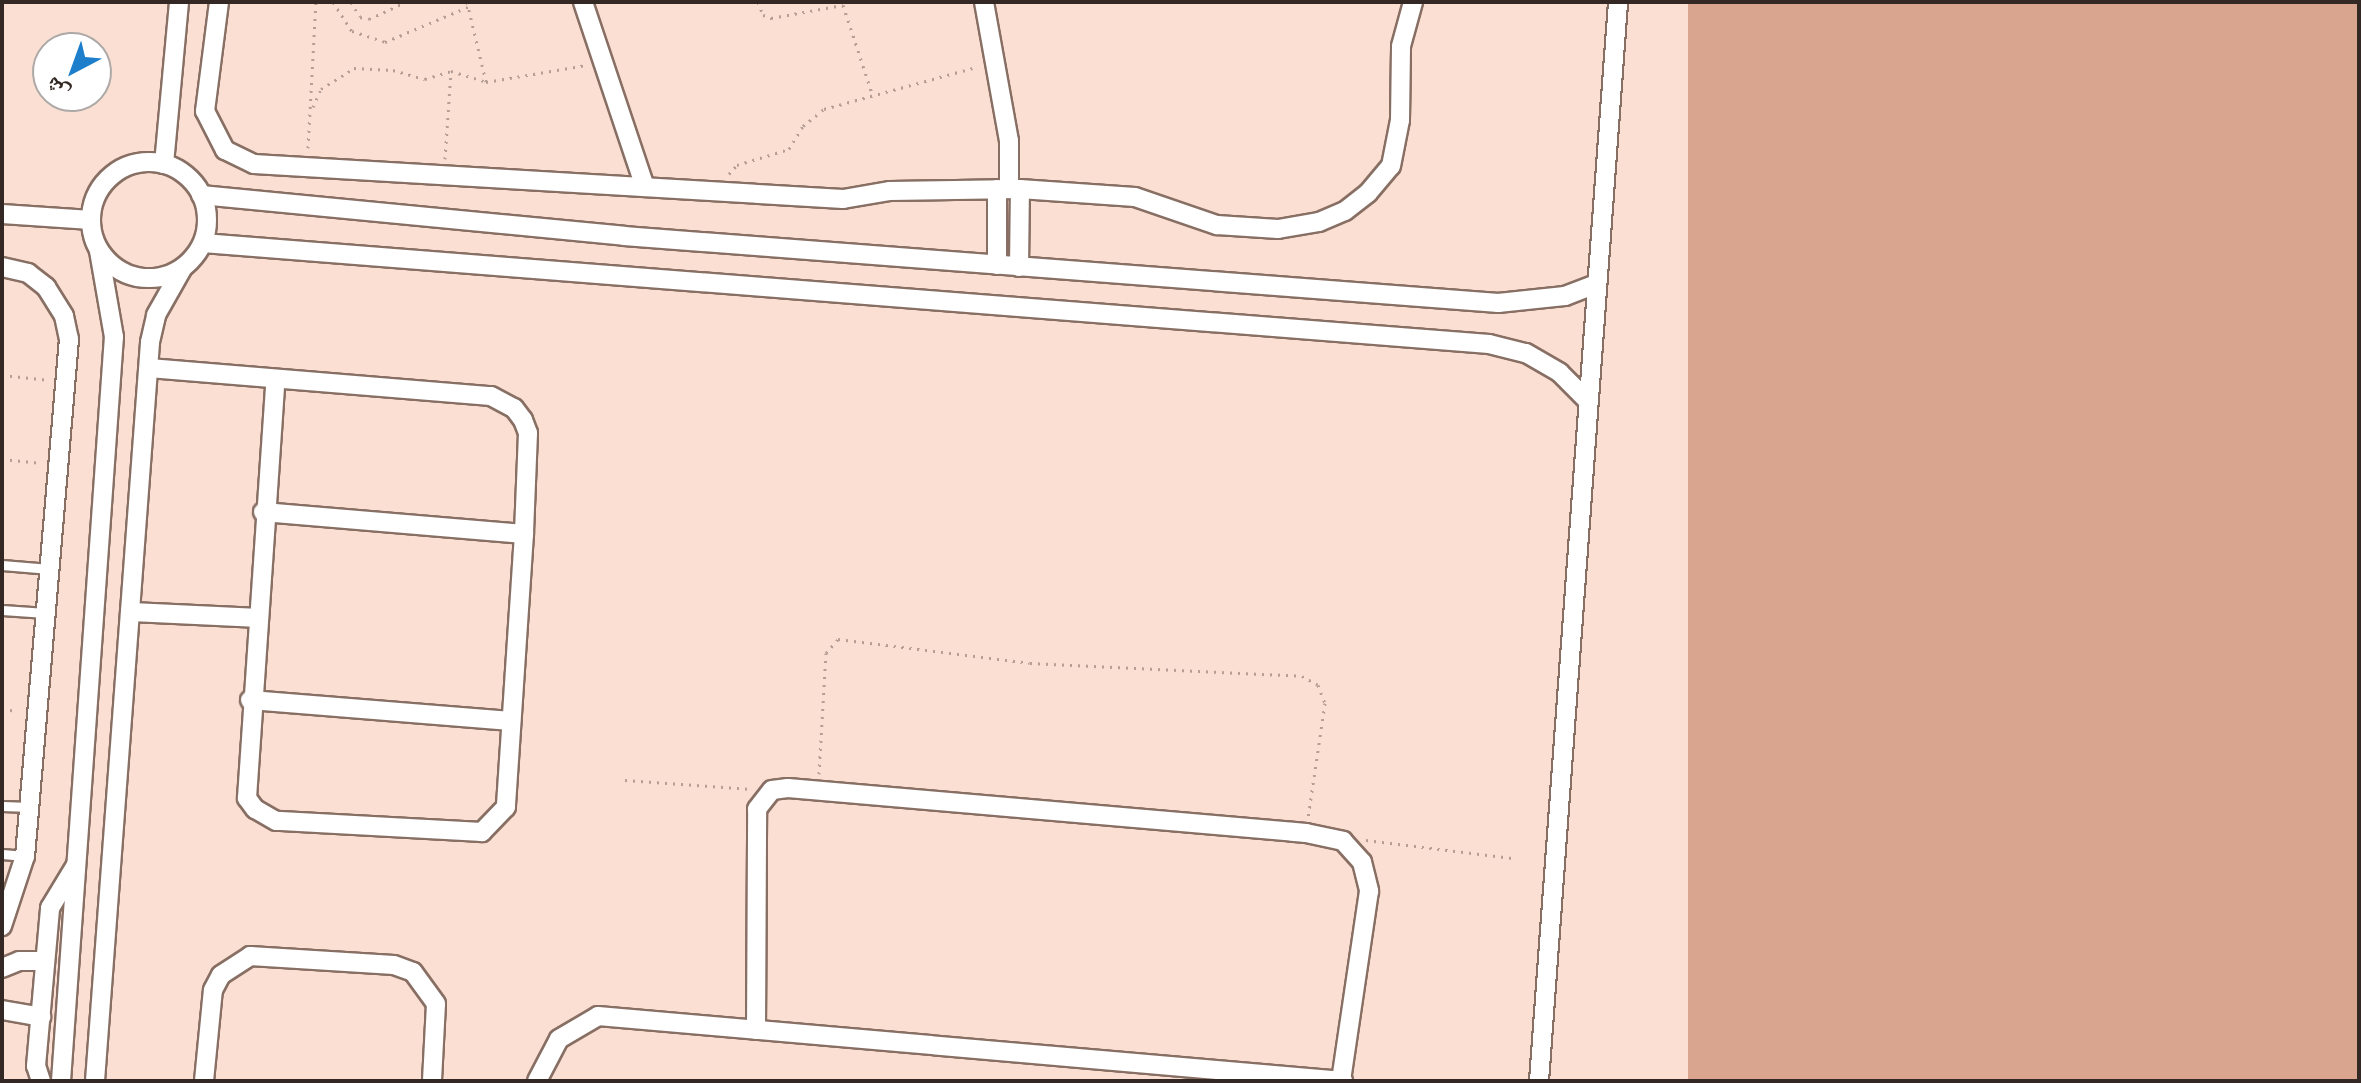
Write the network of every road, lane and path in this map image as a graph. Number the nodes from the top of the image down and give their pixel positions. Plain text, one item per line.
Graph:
1 (179, 2) edge
2 (219, 2) edge
3 (316, 2) edge
4 (333, 2) edge
5 (351, 2) edge
6 (406, 2) edge
7 (583, 2) edge
8 (758, 2) edge
9 (984, 2) edge
10 (1413, 2) edge
11 (1618, 2) edge
12 (468, 4) edge
13 (600, 63) junction
14 (992, 63) junction
15 (451, 71) junction
16 (486, 82) junction
17 (873, 96) junction
18 (313, 107) junction
19 (164, 164) junction
20 (306, 168) junction
21 (444, 175) junction
22 (645, 187) junction
23 (1009, 189) junction
24 (733, 193) junction
25 (201, 195) junction
26 (2, 214) edge
27 (91, 220) junction
28 (203, 243) junction
29 (99, 251) junction
30 (997, 265) junction
31 (2, 267) edge
32 (1019, 267) junction
33 (182, 269) junction
34 (1596, 284) junction
35 (149, 368) junction
36 (2, 375) edge
37 (66, 382) junction
38 (275, 382) junction
39 (1587, 400) junction
40 (2, 459) edge
41 (59, 464) junction
42 (263, 512) junction
43 (524, 534) junction
44 (2, 565) edge
45 (50, 569) junction
46 (2, 610) edge
47 (130, 612) junction
48 (46, 613) junction
49 (256, 618) junction
50 (250, 700) junction
51 (511, 721) junction
52 (625, 780) dead end
53 (772, 790) junction
54 (818, 791) junction
55 (2, 806) edge
56 (30, 807) junction
57 (1306, 833) junction
58 (1364, 840) dead end
59 (2, 854) edge
60 (25, 856) junction
61 (1512, 858) dead end
62 (76, 865) junction
63 (2, 926) edge
64 (45, 961) junction
65 (2, 968) edge
66 (2, 1010) edge
67 (41, 1017) junction
68 (756, 1030) junction
69 (1136, 1072) edge
70 (41, 1081) edge
71 (61, 1081) edge
72 (95, 1081) edge
73 (204, 1081) edge
74 (432, 1081) edge
75 (537, 1081) edge
76 (1342, 1081) edge
77 (1539, 1081) edge

1 - 19 street
2 - 20 street
3 - 18 path
4 - 12 path
5 - 6 path
7 - 13 street
8 - 17 path
9 - 14 street
10 - 23 street
11 - 34 street
12 - 16 path
13 - 16 path
13 - 22 street
14 - 17 path
14 - 23 street
15 - 16 path
15 - 18 path
15 - 21 path
17 - 24 path
18 - 20 path
19 - 25 street
19 - 27 street
20 - 21 street
21 - 22 street
22 - 24 street
23 - 24 street
23 - 30 street
23 - 32 street
25 - 28 street
25 - 30 street
26 - 27 street
27 - 29 street
28 - 33 street
28 - 39 street
29 - 33 street
29 - 62 street
30 - 32 street
31 - 37 street
32 - 34 street
33 - 35 street
34 - 39 street
35 - 38 street
35 - 47 street
36 - 37 path
37 - 41 street
38 - 42 street
38 - 43 street
39 - 77 street
40 - 41 path
41 - 45 street
42 - 43 street
42 - 49 street
43 - 51 street
44 - 45 lane
45 - 48 street
46 - 48 lane
47 - 49 street
47 - 72 street
48 - 56 street
49 - 50 street
50 - 51 street
50 - 51 street
52 - 53 path
53 - 54 street
53 - 68 street
54 - 57 street
54 - 57 path
55 - 56 lane
56 - 60 street
57 - 76 street
58 - 61 path
59 - 60 lane
60 - 63 street
62 - 64 street
62 - 71 street
64 - 65 street
64 - 67 street
66 - 67 street
67 - 70 street
68 - 69 street
68 - 75 street
69 - 76 street
73 - 74 street

